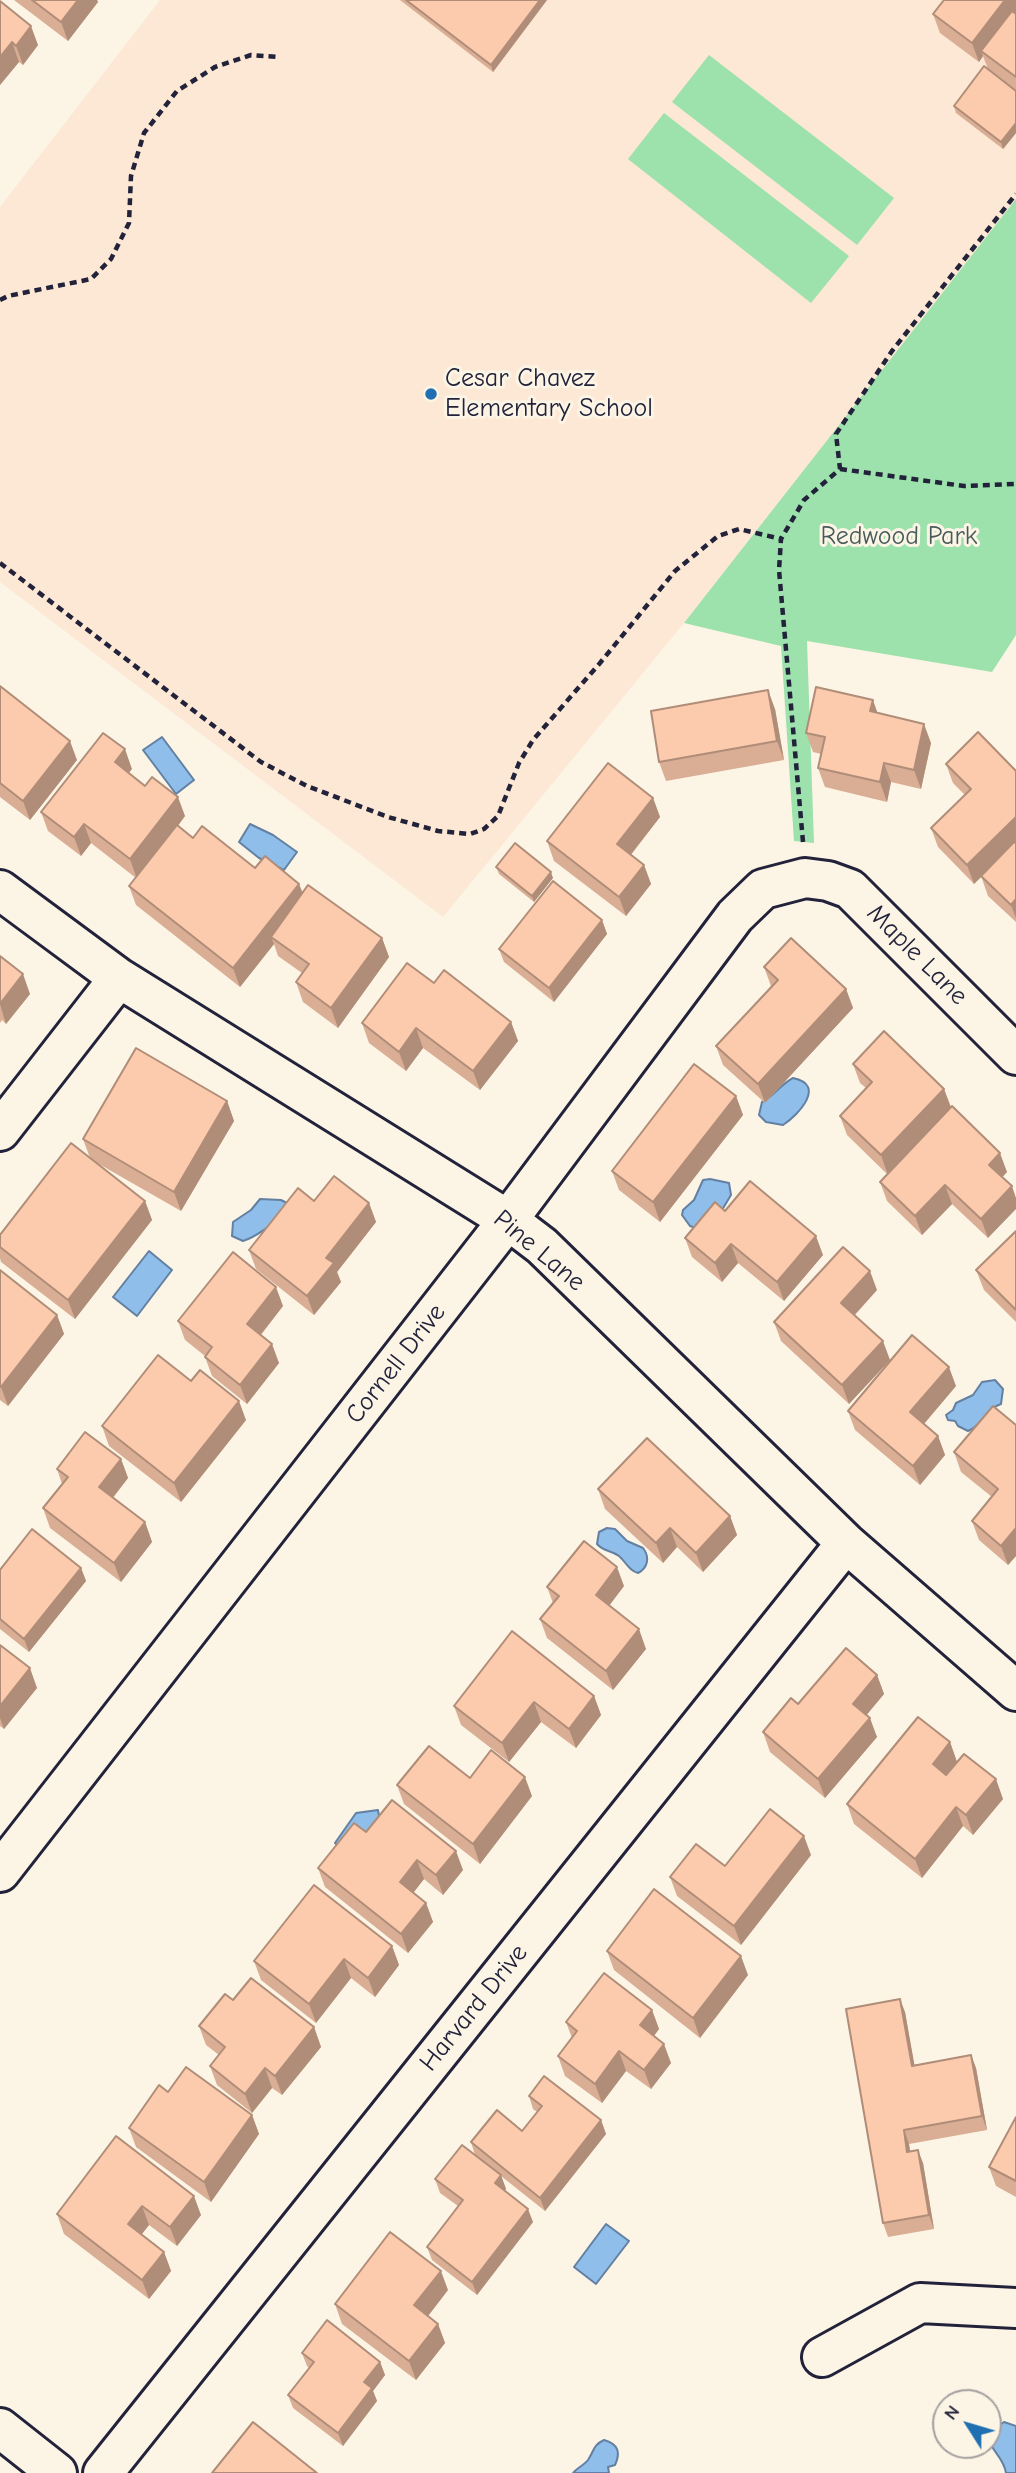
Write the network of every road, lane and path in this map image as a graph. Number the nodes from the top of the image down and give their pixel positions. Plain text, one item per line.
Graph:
1 (278, 57) dead end
2 (1016, 194) edge
3 (0, 300) edge
4 (840, 469) junction
5 (1016, 484) edge
6 (781, 539) junction
7 (0, 563) edge
8 (805, 878) junction
9 (0, 890) edge
10 (119, 978) junction
11 (1016, 1055) edge
12 (0, 1131) edge
13 (508, 1220) junction
14 (846, 1543) junction
15 (1016, 1691) edge
16 (0, 1872) edge
17 (1016, 2308) edge
18 (822, 2357) dead end
19 (0, 2428) edge
20 (57, 2473) edge
21 (103, 2473) edge

1 - 3 path
2 - 4 path
4 - 5 path
4 - 6 path
6 - 7 path
6 - 8 path
8 - 11 street, Maple Lane
8 - 13 street, Cornell Drive
9 - 10 street, Pine Lane
10 - 12 street
10 - 13 street, Pine Lane
13 - 14 street, Pine Lane
13 - 16 street, Cornell Drive
14 - 15 street, Pine Lane
14 - 21 street, Harvard Drive
17 - 18 street
19 - 20 street

